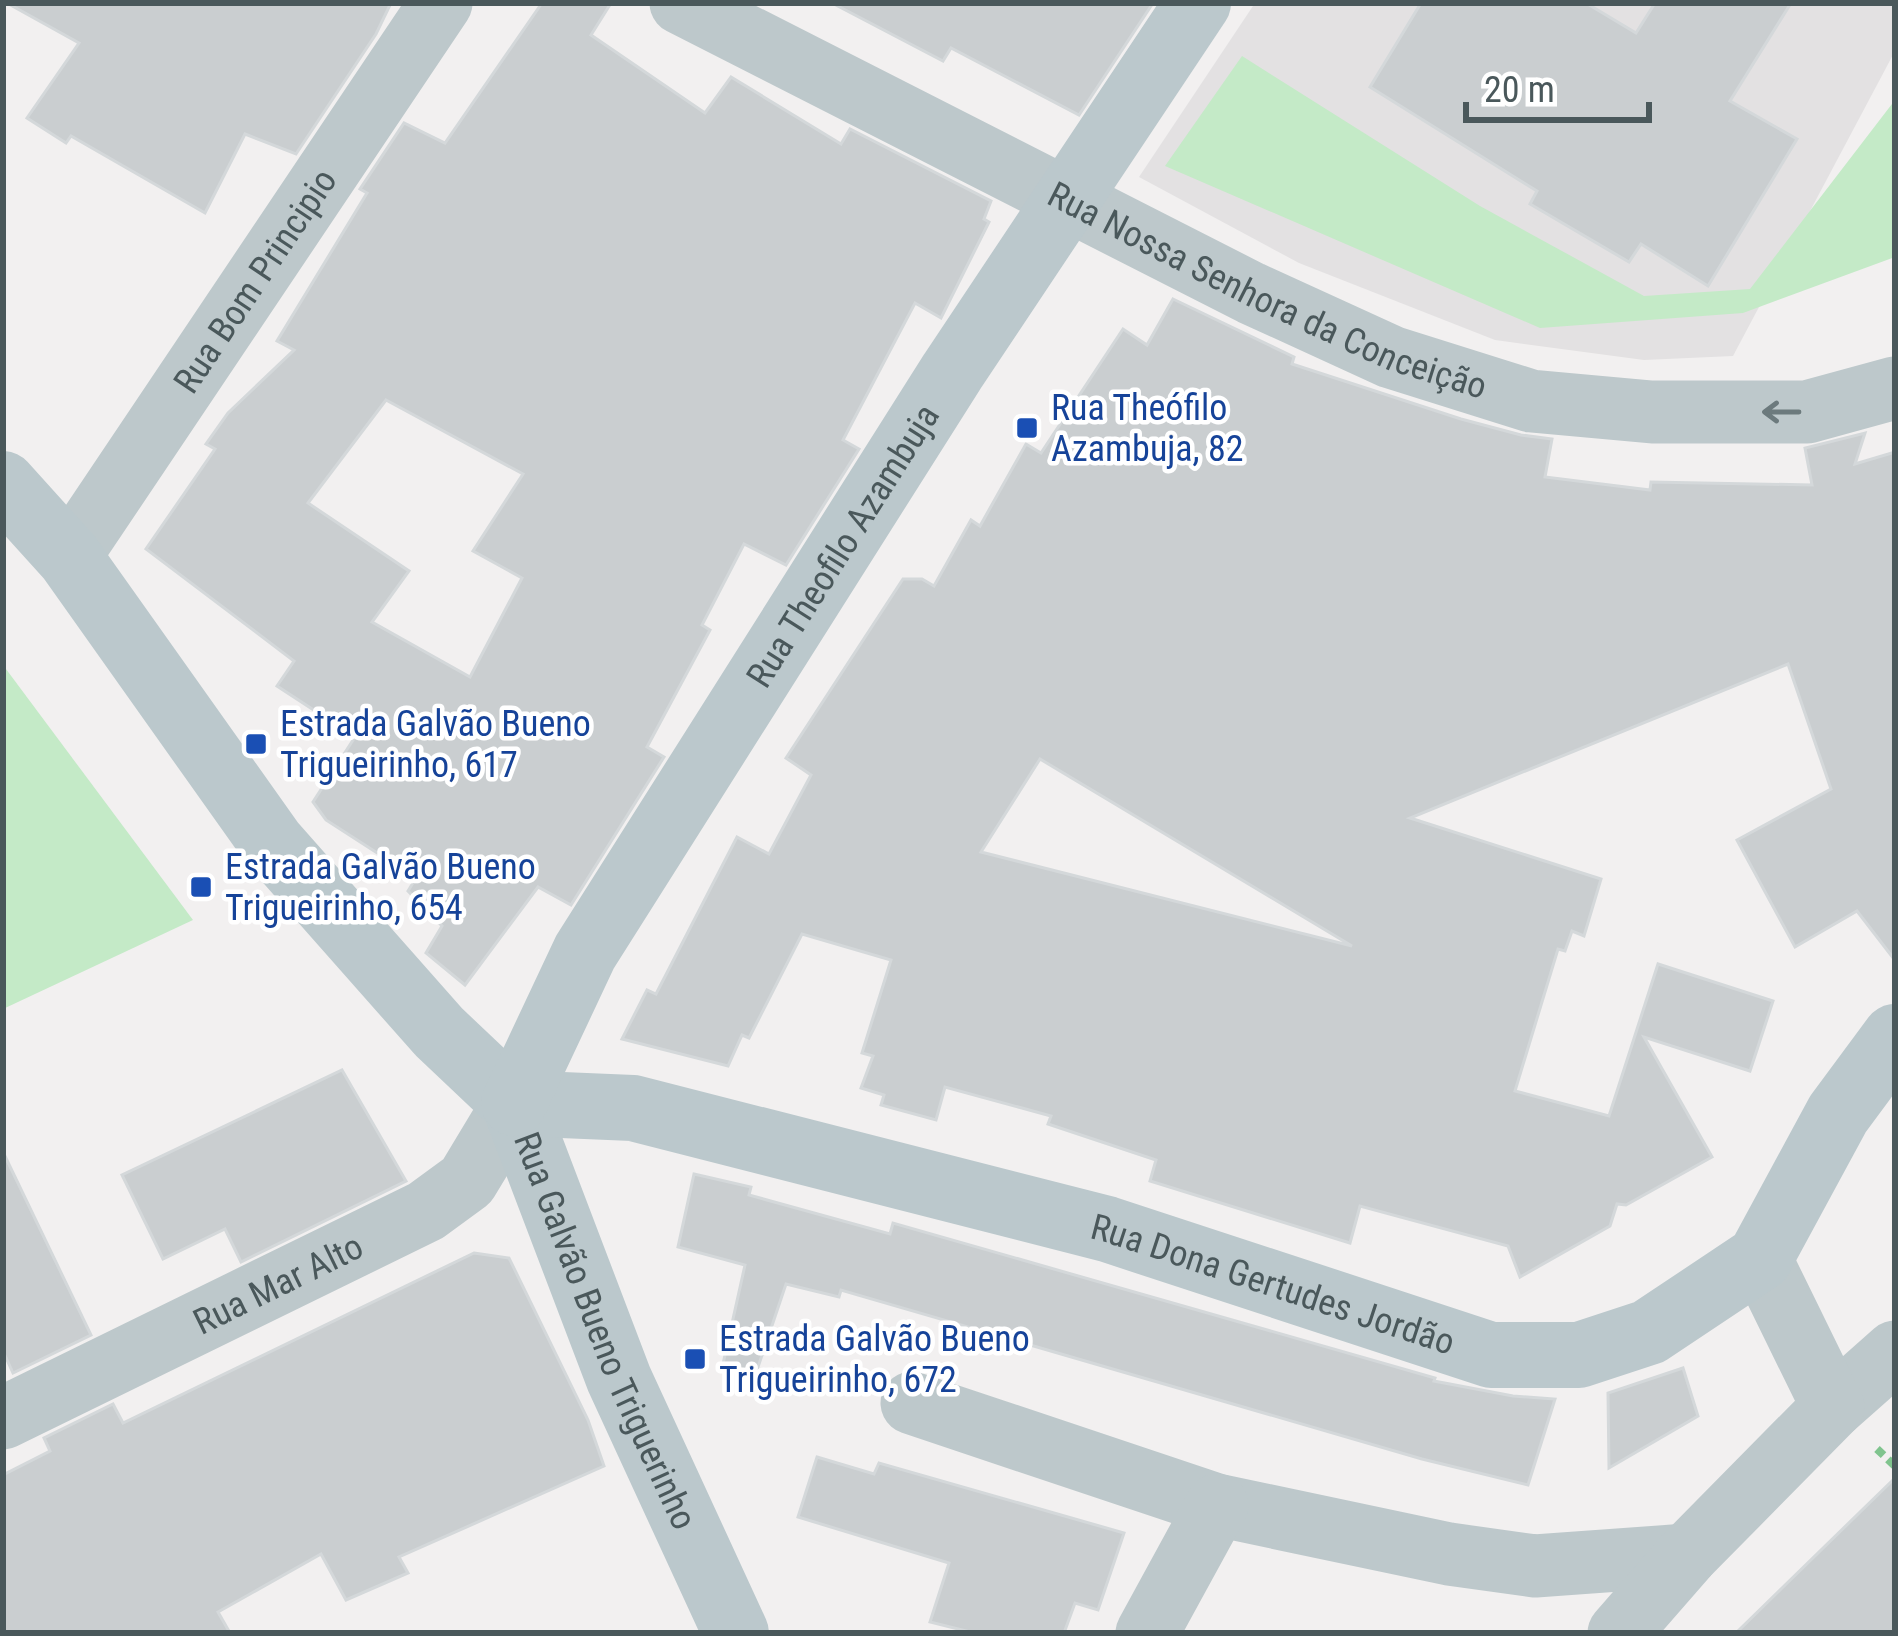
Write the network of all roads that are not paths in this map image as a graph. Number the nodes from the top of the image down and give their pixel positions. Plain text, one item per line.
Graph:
1 (441, 3) edge
2 (680, 3) edge
3 (1198, 3) edge
4 (1064, 201) junction
5 (1895, 388) edge
6 (3, 484) edge
7 (69, 557) junction
8 (1895, 1037) edge
9 (514, 1103) junction
10 (1760, 1258) junction
11 (1895, 1352) edge
12 (912, 1403) dead end
13 (1833, 1407) junction
14 (3, 1418) edge
15 (1216, 1505) junction
16 (1687, 1555) junction
17 (736, 1633) edge
18 (1147, 1633) edge
19 (1619, 1633) edge

1 - 7 street, Rua Bom Principio
2 - 4 street, Rua Nossa Senhora da Conceição
3 - 4 street, Rua Theofilo Azambuja
5 -> 4 street, Rua Nossa Senhora da Conceição
4 - 9 street, Rua Theofilo Azambuja
6 - 7 street, Rua Galvão Bueno Triguerinho
7 - 9 street, Rua Galvão Bueno Triguerinho
8 - 10 street, Rua Dona Gertudes Jordão
9 - 10 street, Rua Dona Gertudes Jordão
9 - 14 street, Rua Mar Alto
9 - 17 street, Rua Galvão Bueno Triguerinho
10 - 13 street
11 - 13 street
12 - 15 street
13 - 16 street
15 - 16 street
15 - 18 street
16 - 19 street

